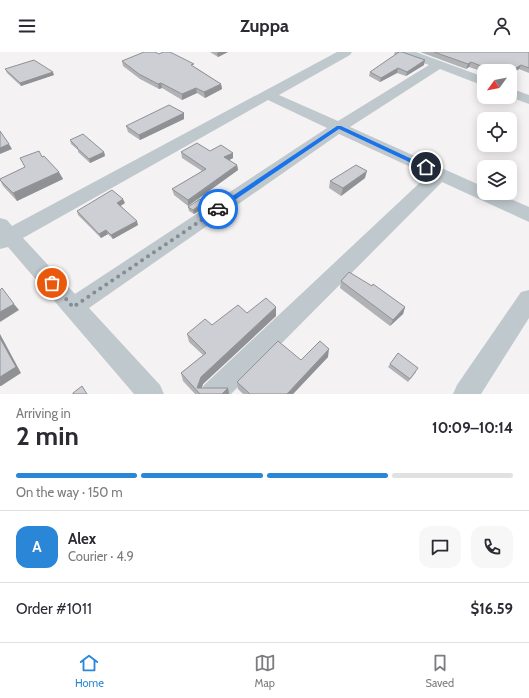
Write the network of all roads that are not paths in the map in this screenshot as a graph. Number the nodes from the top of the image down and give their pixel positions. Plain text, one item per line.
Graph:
1 (346, 52) edge
2 (405, 52) edge
3 (438, 65) junction
4 (477, 79) edge
5 (268, 95) junction
6 (517, 95) edge
7 (529, 100) edge
8 (339, 127) junction
9 (440, 174) junction
10 (529, 215) edge
11 (3, 234) edge
12 (529, 299) edge
13 (73, 307) junction
14 (151, 394) edge
15 (213, 394) edge
16 (466, 394) edge

1 - 5 street
2 - 3 street
3 - 4 street
3 - 8 street
5 - 8 street
5 - 11 street
6 - 7 street
8 - 9 street
8 - 13 street
9 - 10 street
9 - 15 street
11 - 13 street
12 - 16 street
13 - 14 street

